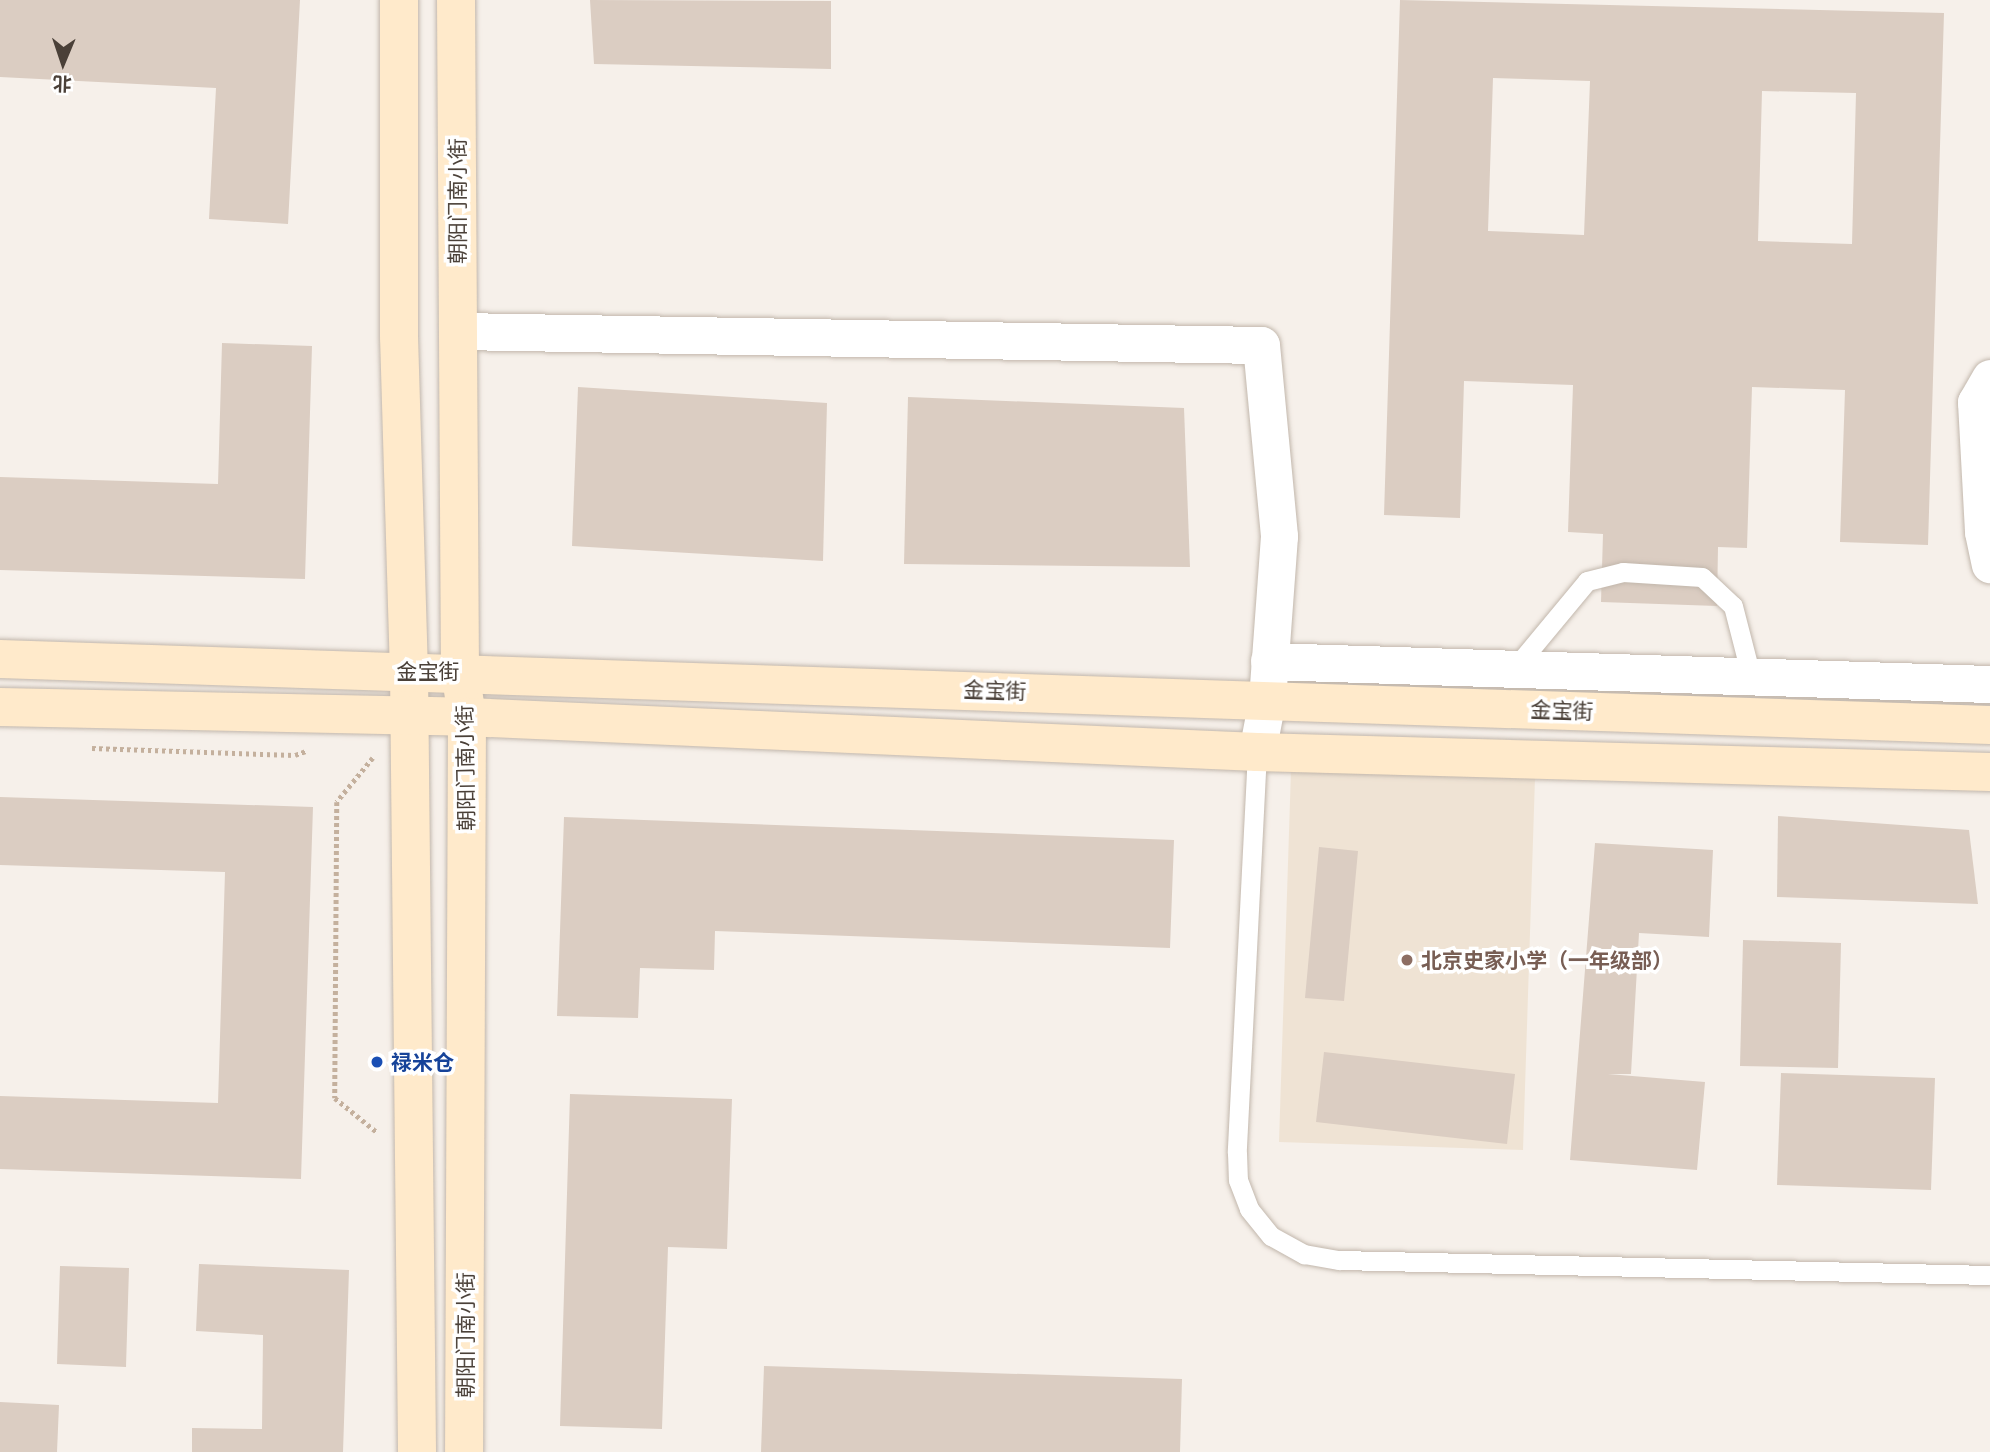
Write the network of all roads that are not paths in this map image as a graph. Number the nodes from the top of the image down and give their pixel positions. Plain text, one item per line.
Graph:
1 (399, 0) edge
2 (456, 0) edge
3 (458, 331) junction
4 (1990, 378) edge
5 (1990, 564) edge
6 (0, 659) edge
7 (1269, 661) junction
8 (1514, 668) junction
9 (460, 671) junction
10 (409, 672) junction
11 (1751, 676) junction
12 (1990, 684) edge
13 (1267, 700) junction
14 (0, 707) edge
15 (406, 717) junction
16 (467, 718) junction
17 (1990, 725) edge
18 (1257, 752) junction
19 (1990, 772) edge
20 (1990, 1275) edge
21 (417, 1452) edge
22 (464, 1452) edge

1 - 10 main road
2 - 3 main road, 朝阳门南小街
3 - 7 street
3 - 9 main road, 朝阳门南小街
4 - 5 street
6 - 10 main road, 金宝街
7 - 8 street
7 - 13 street
8 - 11 street
8 - 11 lane
9 - 10 main road, 金宝街
9 - 13 main road, 金宝街
9 - 16 main road, 朝阳门南小街
10 - 15 main road
11 - 12 street
13 - 17 main road, 金宝街
13 - 18 street
14 - 15 main road
15 - 16 main road
15 - 21 main road
16 - 18 main road
16 - 22 main road, 朝阳门南小街
18 - 19 main road
18 - 20 lane

